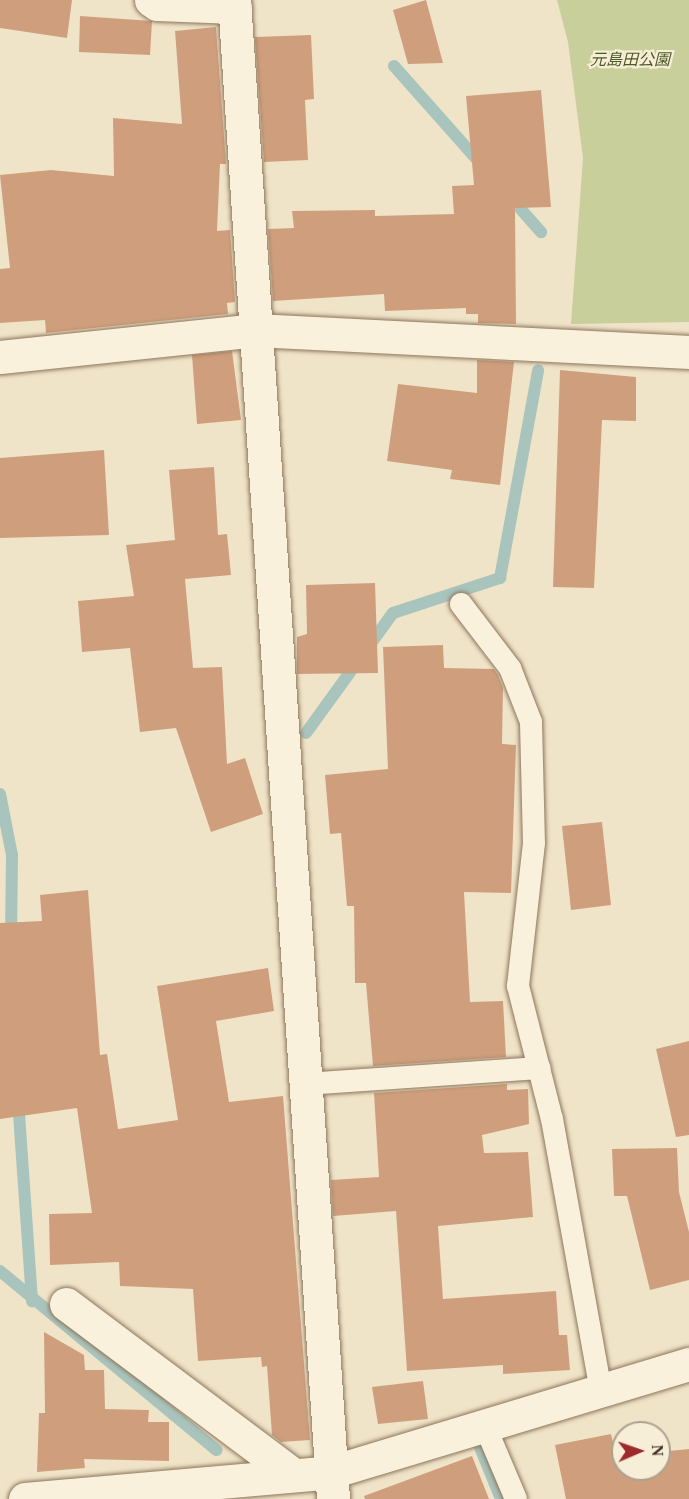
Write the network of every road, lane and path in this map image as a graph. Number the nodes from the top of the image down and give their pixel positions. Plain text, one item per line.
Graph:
1 (151, 0) edge
2 (234, 4) edge
3 (255, 330) junction
4 (689, 352) edge
5 (0, 357) edge
6 (461, 604) dead end
7 (539, 1068) junction
8 (305, 1084) junction
9 (66, 1304) dead end
10 (689, 1364) edge
11 (601, 1391) junction
12 (485, 1426) junction
13 (294, 1475) junction
14 (332, 1485) edge
15 (25, 1499) edge
16 (516, 1499) edge

1 - 2 street
2 - 3 street
3 - 4 street
3 - 5 street
3 - 8 street
6 - 7 lane
7 - 8 lane
7 - 11 lane
8 - 14 street
9 - 13 street
10 - 11 street
11 - 12 street
12 - 14 street
12 - 16 lane
13 - 14 street
13 - 15 street

